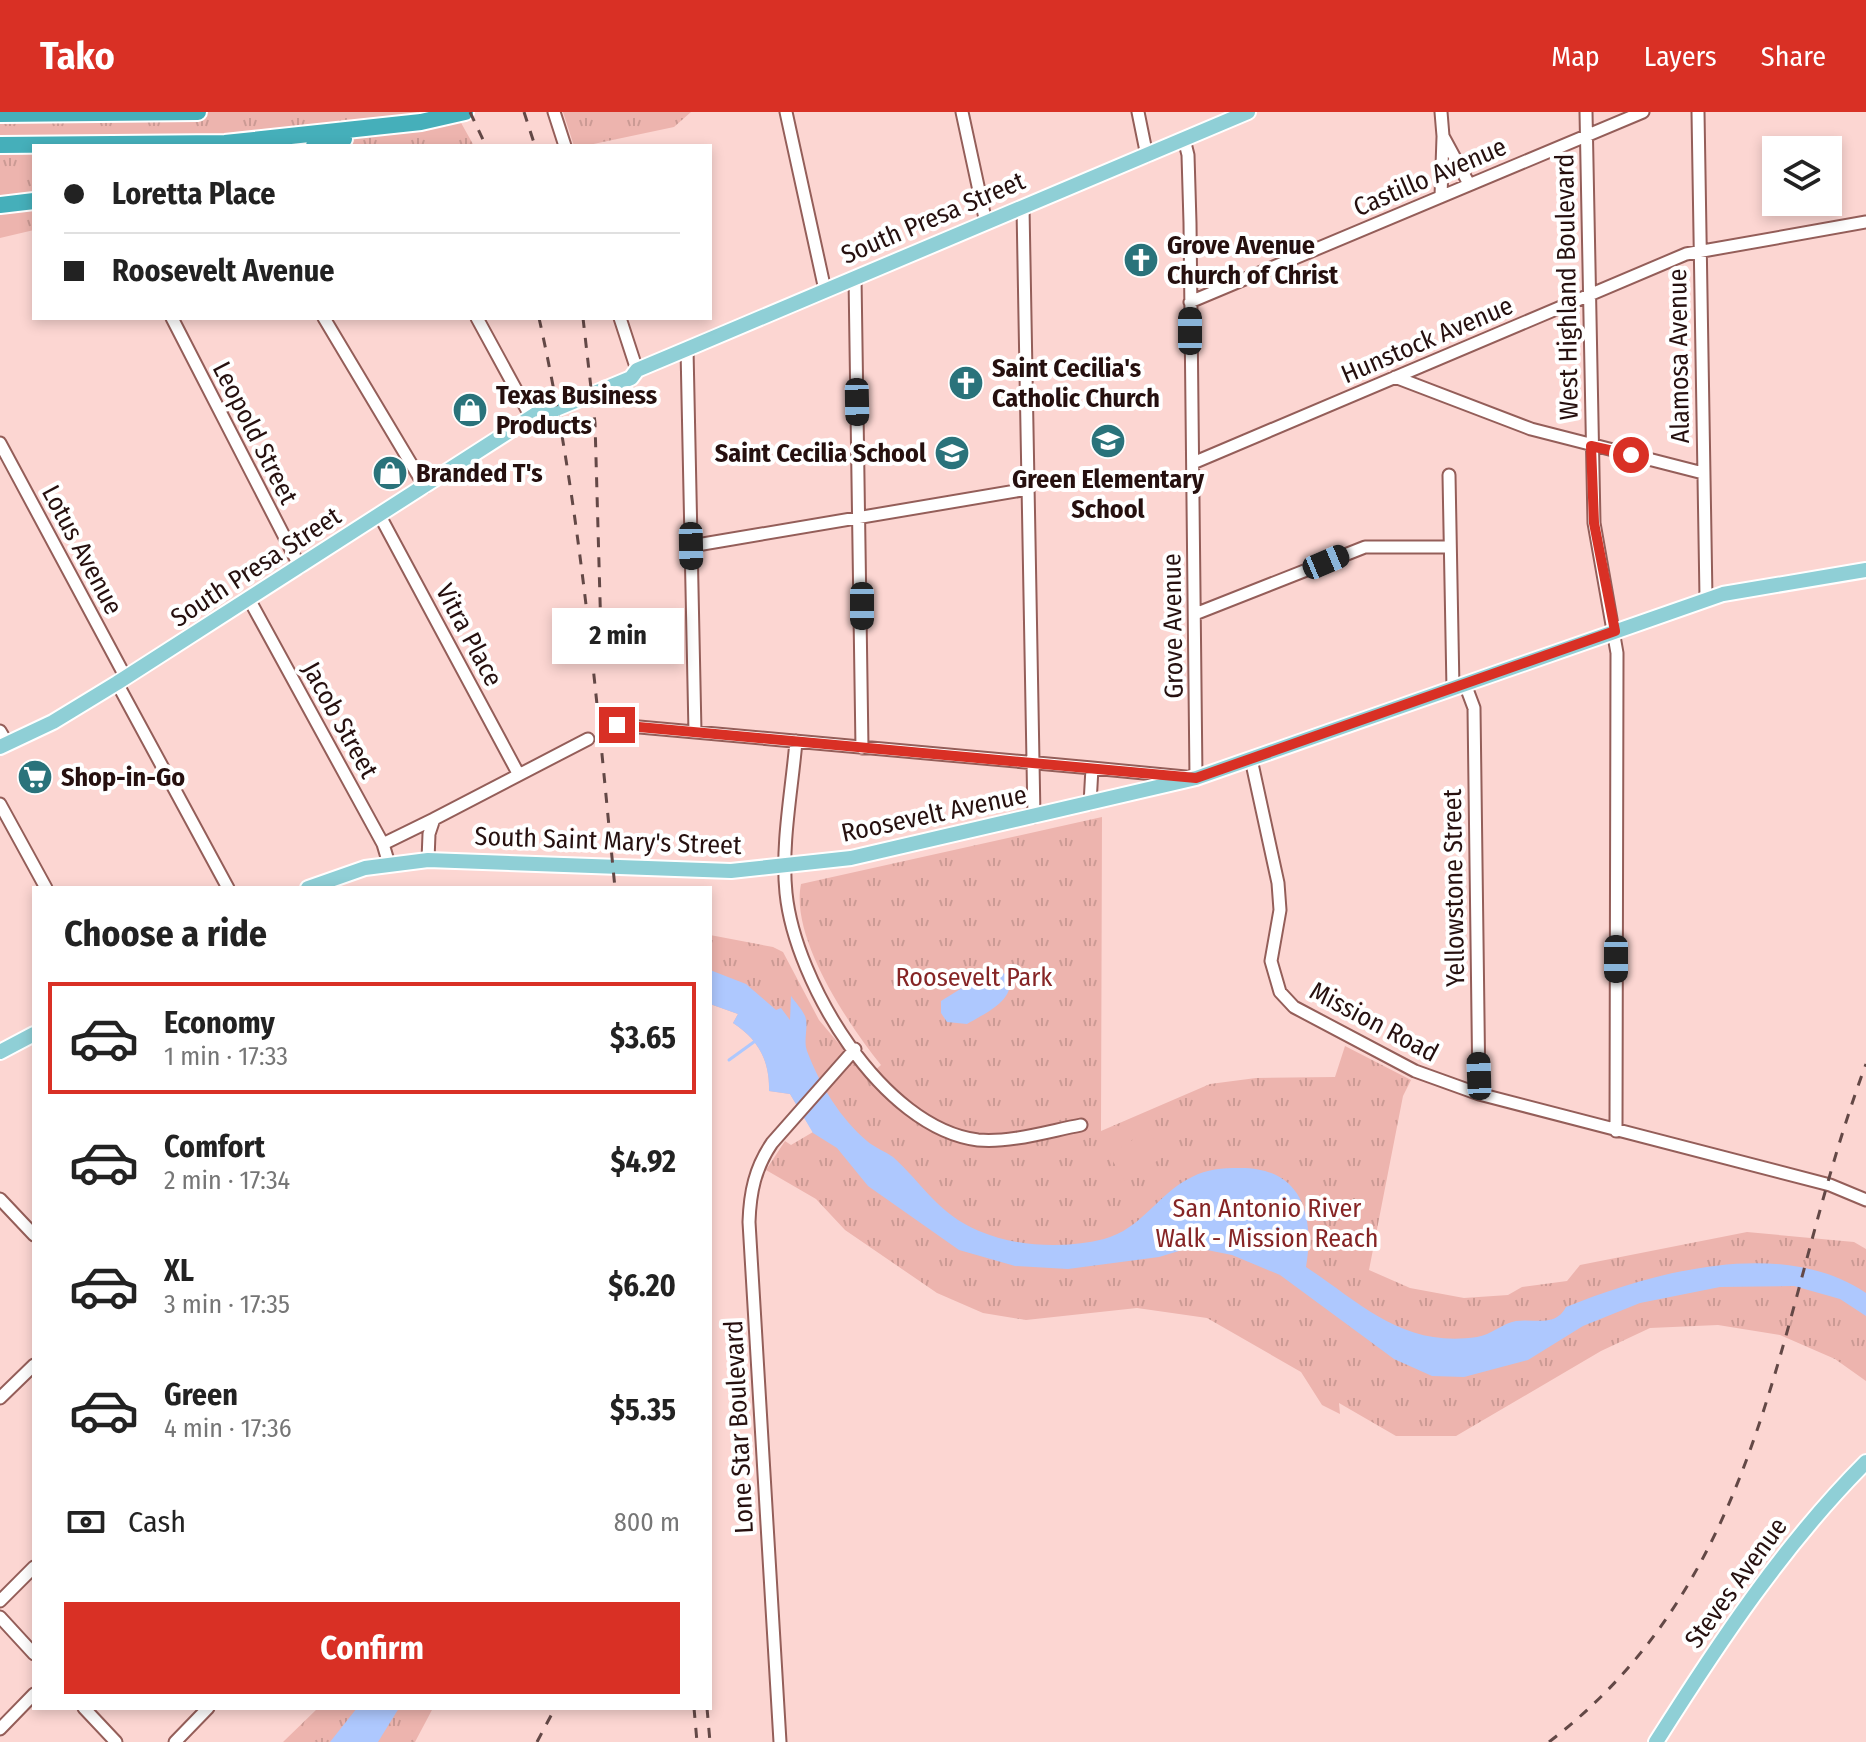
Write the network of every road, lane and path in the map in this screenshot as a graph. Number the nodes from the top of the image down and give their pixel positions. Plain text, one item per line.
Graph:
1 (198, 112) edge
2 (465, 112) edge
3 (554, 112) edge
4 (786, 112) edge
5 (962, 112) edge
6 (1138, 112) edge
7 (1248, 112) edge
8 (1441, 112) edge
9 (1586, 112) edge
10 (1643, 112) edge
11 (1698, 112) edge
12 (0, 114) edge
13 (421, 122) junction
14 (1443, 136) junction
15 (1586, 136) junction
16 (1184, 139) junction
17 (112, 144) edge
18 (323, 144) edge
19 (564, 144) edge
20 (0, 145) edge
21 (32, 145) edge
22 (1147, 156) junction
23 (1469, 184) junction
24 (1441, 196) junction
25 (32, 201) edge
26 (0, 205) edge
27 (1023, 207) junction
28 (1866, 222) edge
29 (986, 223) junction
30 (1700, 250) junction
31 (855, 277) junction
32 (825, 290) junction
33 (1589, 296) junction
34 (1190, 302) junction
35 (173, 320) edge
36 (325, 320) edge
37 (478, 320) edge
38 (621, 320) edge
39 (687, 349) junction
40 (637, 370) junction
41 (1395, 377) junction
42 (532, 419) junction
43 (0, 443) edge
44 (1591, 446) junction
45 (1193, 463) junction
46 (1703, 473) junction
47 (1449, 475) dead end
48 (425, 487) junction
49 (1028, 489) junction
50 (380, 516) junction
51 (860, 518) junction
52 (691, 546) junction
53 (1450, 547) junction
54 (300, 567) junction
55 (1866, 570) edge
56 (1706, 598) junction
57 (249, 599) junction
58 (1195, 614) junction
59 (1615, 631) junction
60 (121, 680) junction
61 (1459, 686) junction
62 (617, 725) dead end
63 (695, 732) junction
64 (588, 739) dead end
65 (2, 740) edge
66 (796, 741) junction
67 (862, 748) junction
68 (1251, 759) junction
69 (1033, 764) junction
70 (1092, 768) junction
71 (519, 775) junction
72 (1196, 778) junction
73 (0, 804) edge
74 (1090, 804) junction
75 (1034, 817) junction
76 (434, 819) junction
77 (383, 844) junction
78 (428, 860) junction
79 (389, 864) junction
80 (786, 867) junction
81 (45, 886) edge
82 (227, 886) edge
83 (315, 886) edge
84 (32, 1035) edge
85 (855, 1049) junction
86 (0, 1052) edge
87 (1479, 1094) junction
88 (1081, 1125) dead end
89 (1616, 1131) junction
90 (0, 1199) edge
91 (1866, 1200) edge
92 (32, 1233) edge
93 (32, 1367) edge
94 (0, 1398) edge
95 (1866, 1462) edge
96 (32, 1569) edge
97 (0, 1601) edge
98 (0, 1617) edge
99 (32, 1652) edge
100 (32, 1696) edge
101 (86, 1710) edge
102 (206, 1710) edge
103 (0, 1729) edge
104 (116, 1742) edge
105 (175, 1742) edge
106 (780, 1742) edge
107 (1656, 1742) edge

1 - 12 highway
2 - 13 highway
3 - 19 street
4 - 32 street
5 - 29 street
6 - 22 street
7 - 16 main road, South Presa Street
8 - 14 street
9 - 15 street, West Highland Boulevard
10 - 15 street, Castillo Avenue
11 - 30 street, Alamosa Avenue
13 - 17 highway
13 - 18 highway
14 - 23 street
14 - 24 street
15 - 23 street, Castillo Avenue
15 - 33 street, West Highland Boulevard
16 - 22 main road, South Presa Street
16 - 34 street, Grove Avenue
20 - 21 highway
22 - 27 main road, South Presa Street
23 - 24 street, Castillo Avenue
24 - 34 street, Castillo Avenue
25 - 26 highway
27 - 29 main road, South Presa Street
27 - 49 street
28 - 30 street, Hunstock Avenue
29 - 31 main road, South Presa Street
30 - 33 street, Hunstock Avenue
30 - 46 street, Alamosa Avenue
31 - 32 main road, South Presa Street
31 - 51 street
32 - 39 main road, South Presa Street
33 - 41 street, Hunstock Avenue
33 - 44 street, West Highland Boulevard
34 - 45 street, Grove Avenue
35 - 54 street, Leopold Street
36 - 48 street
37 - 42 street
38 - 40 street
39 - 40 main road, South Presa Street
39 - 52 street
40 - 42 main road, South Presa Street
41 - 44 street
41 - 45 street, Hunstock Avenue
42 - 48 main road, South Presa Street
43 - 60 street, Lotus Avenue
44 - 46 street
44 - 59 street, West Highland Boulevard
45 - 58 street, Grove Avenue
46 - 56 street, Alamosa Avenue
47 - 53 street, Yellowstone Street
48 - 50 main road, South Presa Street
49 - 51 street
49 - 69 street
50 - 54 main road, South Presa Street
50 - 71 street, Vitra Place
51 - 52 street
51 - 67 street
52 - 63 street
53 - 58 street
53 - 61 street, Yellowstone Street
54 - 57 main road, South Presa Street
55 - 56 main road, Roosevelt Avenue
56 - 59 main road, Roosevelt Avenue
57 - 60 main road, South Presa Street
57 - 77 street, Jacob Street
58 - 72 street, Grove Avenue
59 - 61 main road, Roosevelt Avenue
59 - 89 street, West Highland Boulevard
60 - 65 main road, South Presa Street
60 - 82 street, Lotus Avenue
61 - 68 main road, Roosevelt Avenue
61 - 87 street, Yellowstone Street
62 - 63 street, Roosevelt Avenue
63 - 66 street, Roosevelt Avenue
64 - 71 street, South Saint Mary's Street
66 - 67 street, Roosevelt Avenue
66 - 80 street
67 - 69 street, Roosevelt Avenue
68 - 72 main road, Roosevelt Avenue
68 - 87 street, Mission Road
69 - 70 street, Roosevelt Avenue
69 - 75 street
70 - 72 street, Roosevelt Avenue
70 - 74 street
71 - 76 street, South Saint Mary's Street
72 - 74 main road, Roosevelt Avenue
73 - 81 street
74 - 75 main road, Roosevelt Avenue
75 - 80 main road, Roosevelt Avenue
76 - 77 street, South Saint Mary's Street
76 - 78 street
77 - 79 street, Jacob Street
78 - 79 main road, South Saint Mary's Street
78 - 80 main road, South Saint Mary's Street
79 - 83 main road, South Saint Mary's Street
80 - 85 street
84 - 86 main road
85 - 88 street
85 - 106 street, Lone Star Boulevard
87 - 89 street, Mission Road
89 - 91 street, Mission Road
90 - 92 street
93 - 94 street
95 - 107 main road, Steves Avenue
96 - 97 street
98 - 99 street
100 - 103 street
101 - 104 street
102 - 105 street

